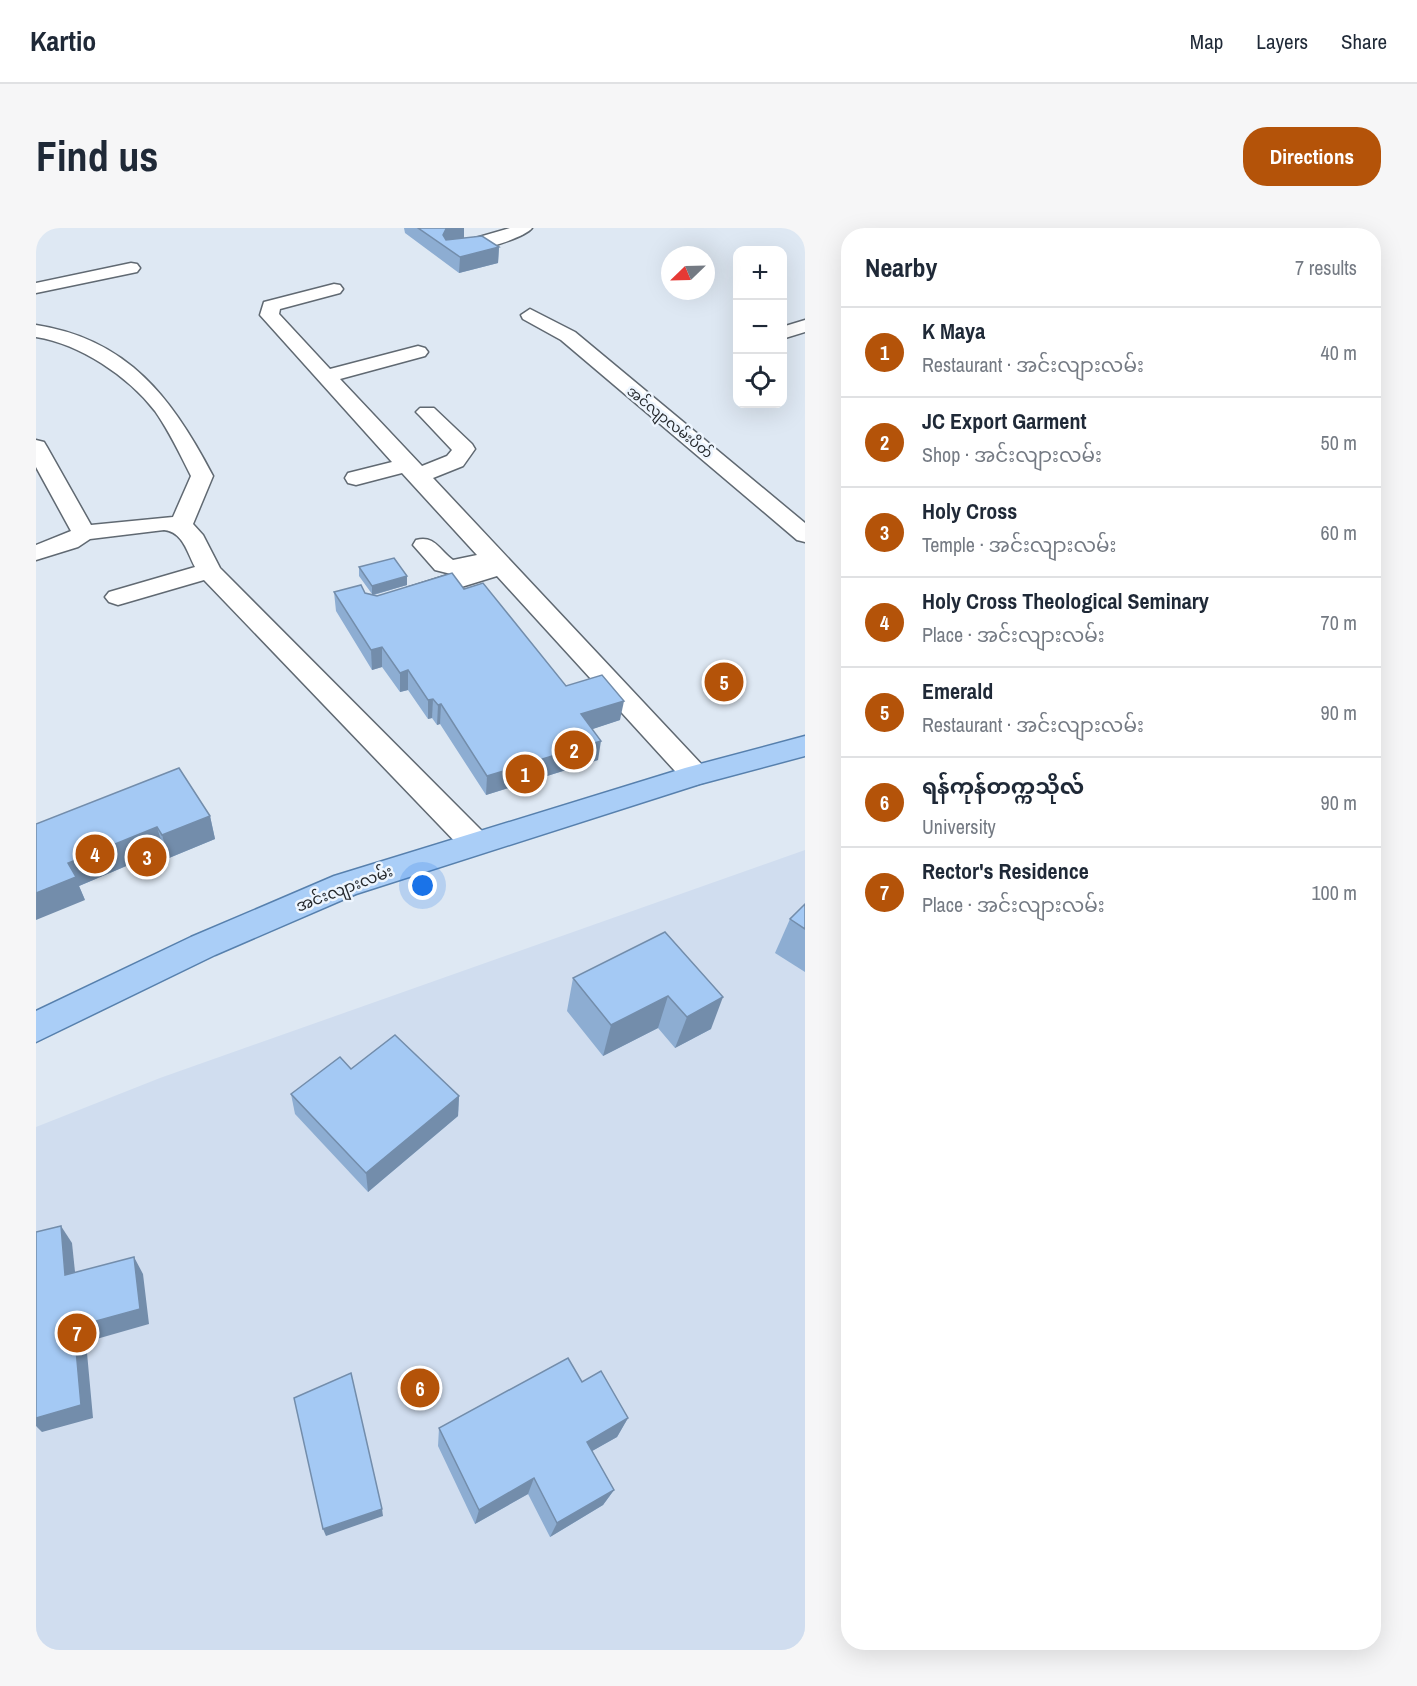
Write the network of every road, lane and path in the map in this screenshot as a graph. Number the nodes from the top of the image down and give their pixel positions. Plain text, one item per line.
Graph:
1 (524, 228) edge
2 (454, 250) edge
3 (131, 268) dead end
4 (36, 288) edge
5 (334, 289) dead end
6 (530, 315) dead end
7 (805, 326) edge
8 (36, 331) edge
9 (787, 332) edge
10 (418, 352) dead end
11 (327, 376) junction
12 (427, 412) dead end
13 (36, 447) edge
14 (414, 470) junction
15 (356, 478) dead end
16 (181, 525) junction
17 (84, 533) junction
18 (805, 535) edge
19 (424, 545) dead end
20 (36, 553) edge
21 (499, 562) junction
22 (209, 571) junction
23 (118, 597) dead end
24 (398, 599) edge
25 (805, 746) edge
26 (695, 775) junction
27 (475, 843) junction
28 (36, 1027) edge

1 - 2 street
3 - 4 street
5 - 11 street
6 - 18 street, အင်လျာလမ်းပိတ်
7 - 9 street
8 - 16 street
10 - 11 street
11 - 14 street
12 - 14 street
13 - 17 street
14 - 15 street
14 - 21 street
16 - 17 street
16 - 22 street
17 - 20 street
19 - 21 street
21 - 24 street
21 - 26 street
22 - 23 street
22 - 27 street
25 - 26 main road, အင်းလျားလမ်း
26 - 27 main road, အင်းလျားလမ်း
27 - 28 main road, အင်းလျားလမ်း

